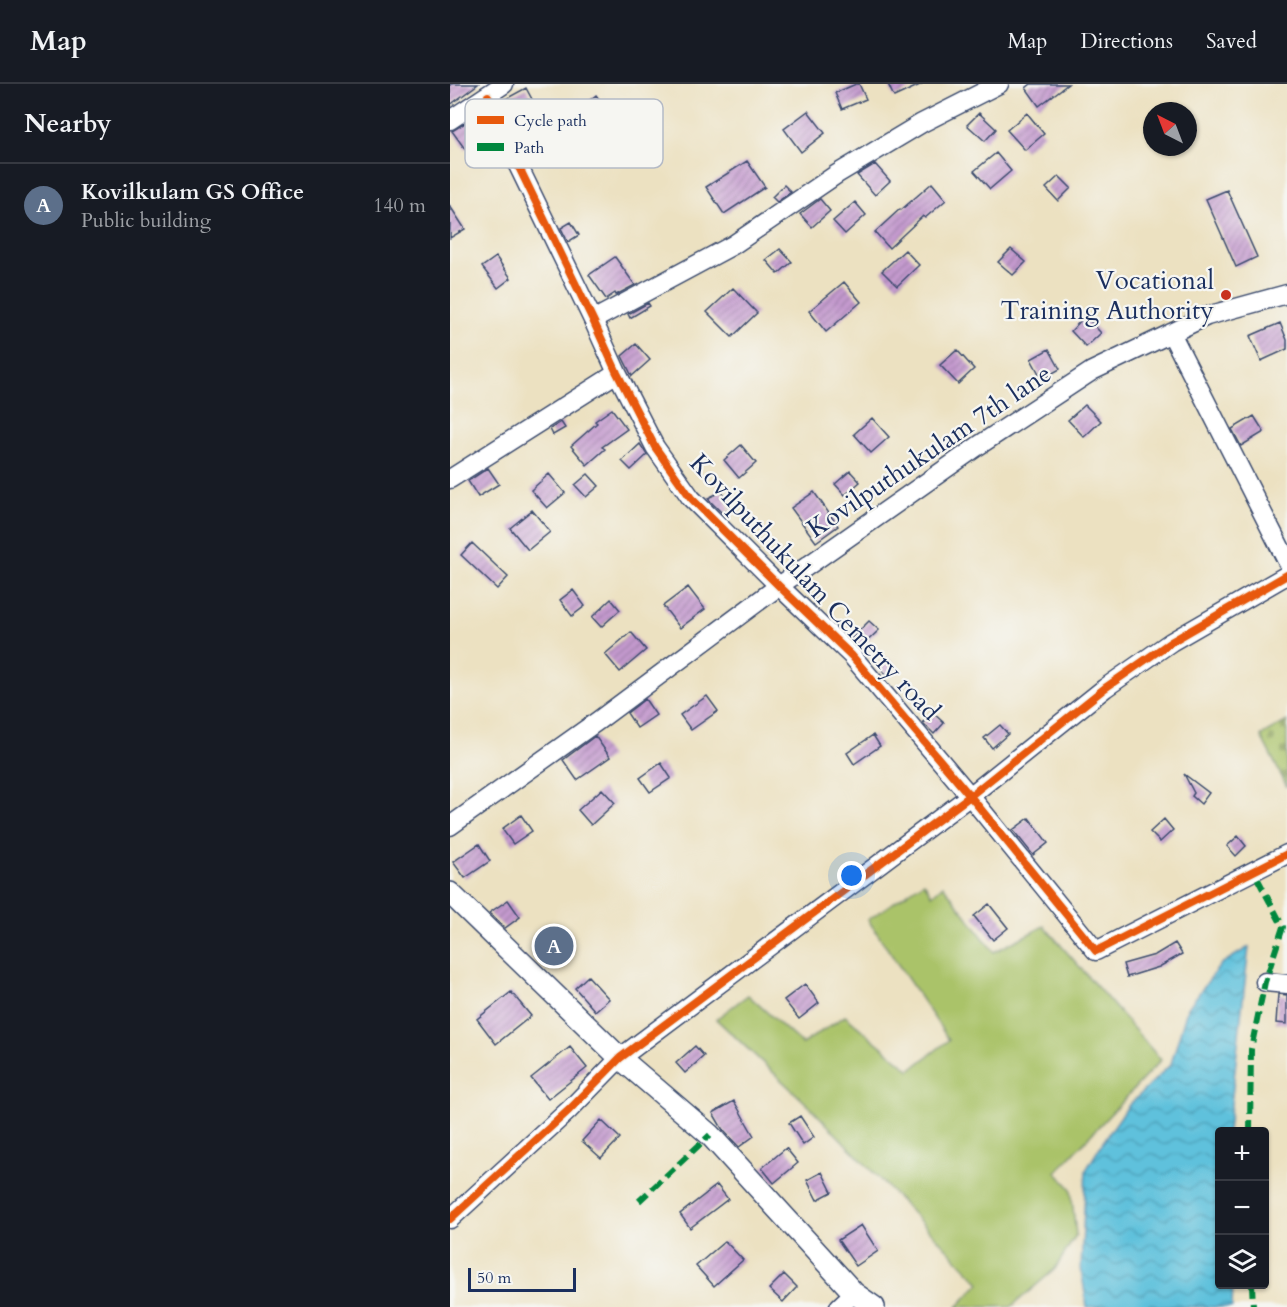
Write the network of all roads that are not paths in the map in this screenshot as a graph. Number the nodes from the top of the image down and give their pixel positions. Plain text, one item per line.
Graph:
1 (999, 84) edge
2 (498, 88) edge
3 (482, 99) edge
4 (465, 110) edge
5 (450, 120) edge
6 (519, 168) edge
7 (1287, 294) edge
8 (593, 320) junction
9 (1171, 333) junction
10 (617, 373) junction
11 (450, 479) edge
12 (1287, 561) edge
13 (1287, 575) edge
14 (779, 586) junction
15 (970, 796) junction
16 (450, 826) edge
17 (1287, 854) edge
18 (450, 893) edge
19 (1265, 982) dead end
20 (1287, 984) edge
21 (620, 1058) junction
22 (450, 1220) edge
23 (847, 1300) edge
24 (874, 1307) edge

1 - 8 street
2 - 3 street
4 - 5 street
6 - 8 street, Kovilputhukulam Cemetry road
7 - 9 street, Kovilputhukulam 7th lane
8 - 10 street, Kovilputhukulam Cemetry road
9 - 12 street
9 - 14 street, Kovilputhukulam 7th lane
10 - 11 street
10 - 14 street, Kovilputhukulam Cemetry road
13 - 15 street
14 - 15 street, Kovilputhukulam Cemetry road
14 - 16 street, Kovilputhukulam 7th lane
15 - 17 street, Kovilputhukulam Cemetry road
15 - 21 street
18 - 21 street
19 - 20 street
21 - 22 street
21 - 23 street
23 - 24 street

